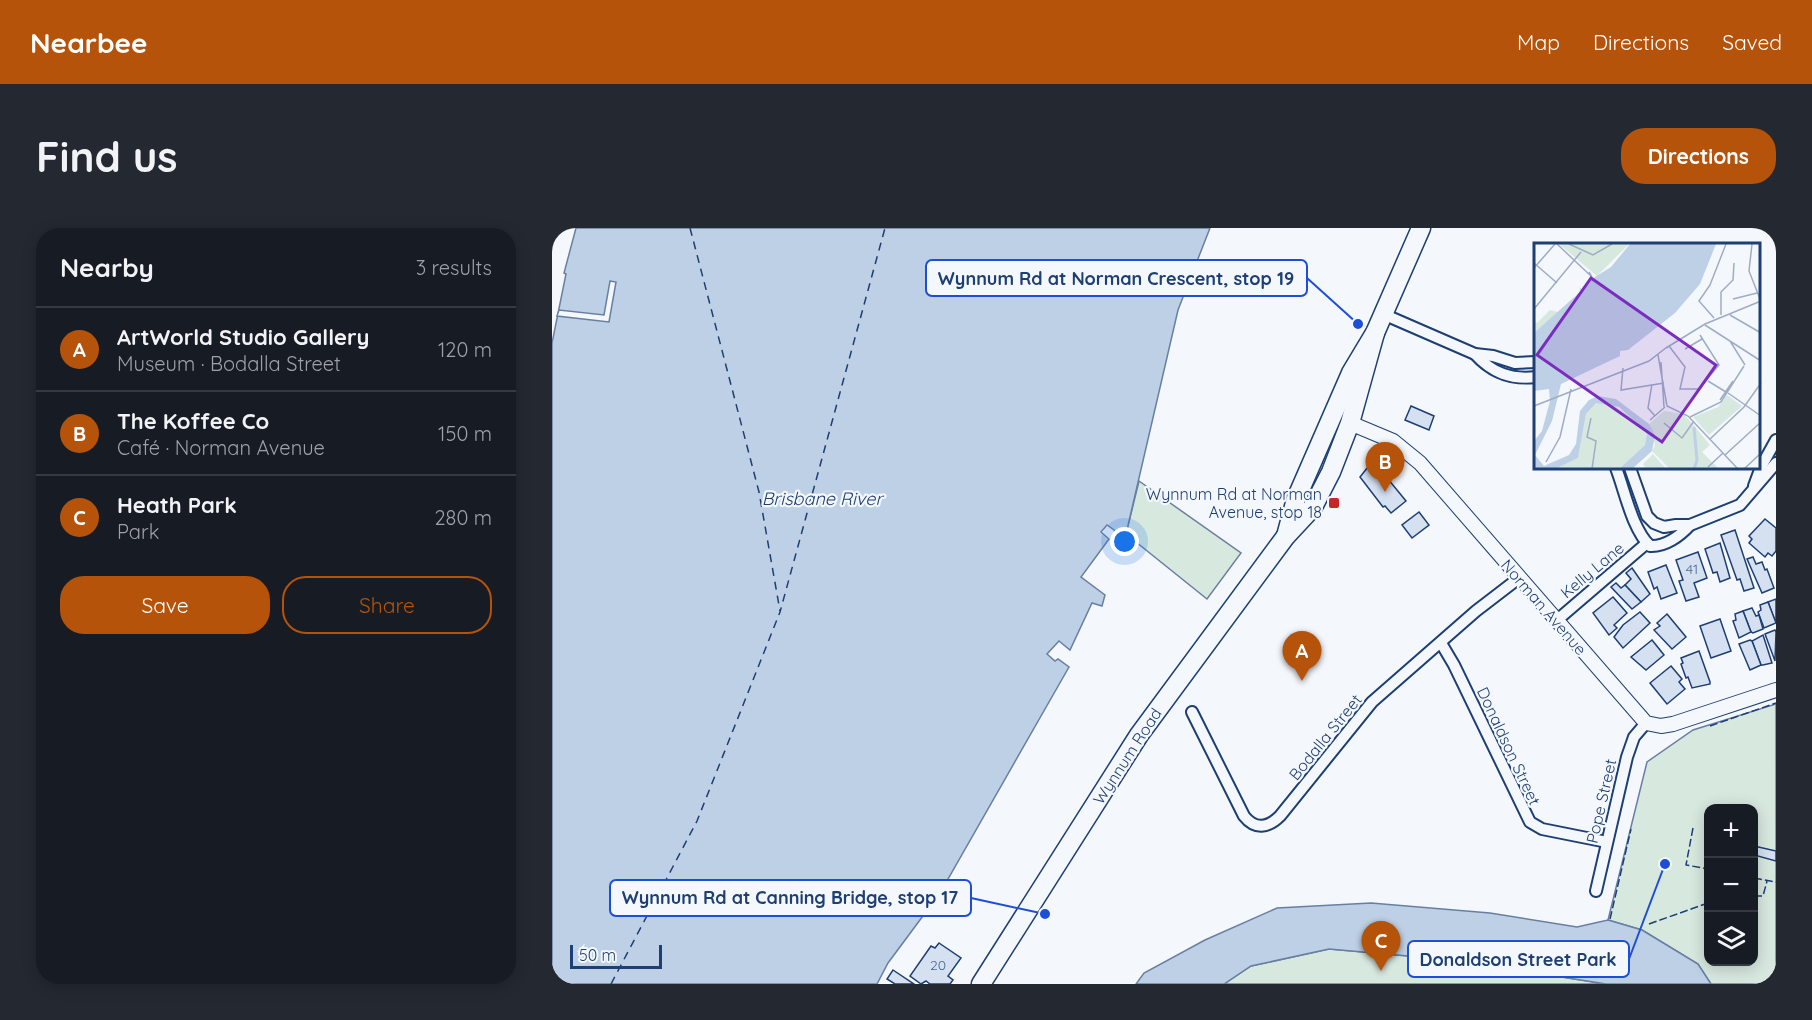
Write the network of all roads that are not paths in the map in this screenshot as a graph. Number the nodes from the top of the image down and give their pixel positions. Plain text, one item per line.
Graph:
1 (1421, 228) edge
2 (1383, 315) junction
3 (1375, 333) junction
4 (1475, 354) junction
5 (1534, 362) edge
6 (1534, 377) edge
7 (1333, 415) junction
8 (1350, 423) junction
9 (1776, 440) edge
10 (1776, 463) edge
11 (1761, 467) edge
12 (1617, 470) edge
13 (1631, 470) edge
14 (1760, 470) edge
15 (1752, 492) junction
16 (1690, 525) junction
17 (1286, 536) junction
18 (1647, 543) junction
19 (1519, 578) junction
20 (1557, 621) junction
21 (1440, 643) junction
22 (1776, 690) edge
23 (1192, 712) dead end
24 (1646, 723) junction
25 (1607, 842) junction
26 (1596, 891) dead end
27 (981, 984) edge

1 - 2 main road, Wynnum Road
2 - 3 main road, Wynnum Road
2 - 4 street
3 - 7 main road, Wynnum Road
3 - 8 main road, Wynnum Road
4 - 5 street
4 - 6 street
7 - 8 main road, Norman Avenue
7 - 17 main road, Wynnum Road
8 - 17 main road, Wynnum Road
8 - 19 street, Norman Avenue
9 - 11 street
10 - 15 street
12 - 18 street
13 - 16 street
14 - 15 street
15 - 16 street
16 - 18 street
17 - 27 main road, Wynnum Road
18 - 20 street, Kelly Lane
19 - 20 street, Norman Avenue
19 - 21 street, Bodalla Street
20 - 24 street, Norman Avenue
21 - 23 street, Bodalla Street
21 - 25 street, Donaldson Street
22 - 24 street
24 - 25 street, Pope Street
25 - 26 street, Pope Street

